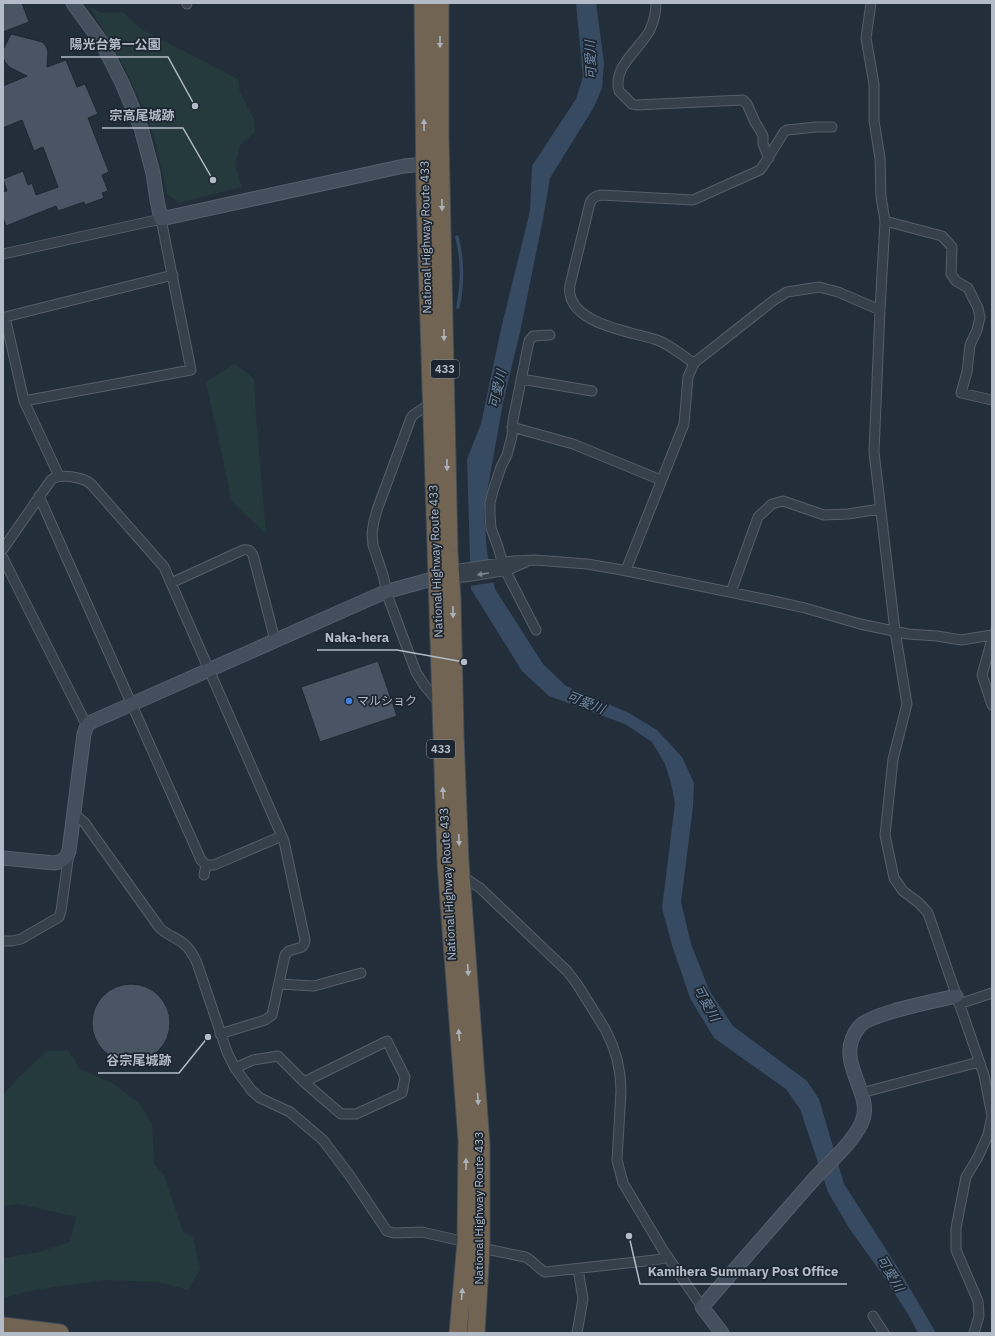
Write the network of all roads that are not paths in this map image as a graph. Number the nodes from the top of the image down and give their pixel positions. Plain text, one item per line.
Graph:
1 (73, 3) edge
2 (423, 3) edge
3 (440, 3) edge
4 (656, 3) edge
5 (871, 3) edge
6 (832, 127) dead end
7 (769, 158) junction
8 (432, 165) junction
9 (161, 219) junction
10 (885, 221) junction
11 (3, 254) edge
12 (173, 275) junction
13 (880, 310) junction
14 (4, 314) edge
15 (550, 335) dead end
16 (694, 363) junction
17 (521, 379) junction
18 (592, 391) dead end
19 (992, 400) edge
20 (24, 401) junction
21 (430, 404) junction
22 (512, 427) junction
23 (59, 476) junction
24 (661, 480) junction
25 (39, 496) junction
26 (880, 509) junction
27 (3, 548) edge
28 (3, 558) edge
29 (500, 567) junction
30 (626, 570) junction
31 (454, 575) junction
32 (171, 583) junction
33 (386, 591) junction
34 (731, 592) junction
35 (536, 630) dead end
36 (895, 631) junction
37 (992, 635) edge
38 (992, 639) edge
39 (275, 640) junction
40 (209, 670) junction
41 (131, 704) junction
42 (440, 704) junction
43 (992, 705) edge
44 (87, 726) junction
45 (74, 814) junction
46 (282, 836) junction
47 (69, 851) junction
48 (3, 858) edge
49 (206, 865) junction
50 (204, 876) dead end
51 (454, 876) junction
52 (3, 941) edge
53 (361, 973) dead end
54 (279, 984) junction
55 (992, 993) edge
56 (958, 1000) junction
57 (220, 1034) junction
58 (979, 1062) junction
59 (235, 1068) junction
60 (304, 1082) junction
61 (861, 1093) junction
62 (474, 1245) junction
63 (668, 1257) junction
64 (578, 1269) junction
65 (702, 1308) junction
66 (873, 1316) dead end
67 (3, 1326) edge
68 (60, 1333) edge
69 (458, 1333) edge
70 (476, 1333) edge
71 (577, 1333) edge
72 (722, 1333) edge
73 (884, 1333) edge
74 (974, 1333) edge

1 - 9 street
8 -> 2 highway, National Highway Route 433 / 433
3 -> 8 highway, National Highway Route 433 / 433
4 - 7 street
5 - 10 street
6 - 7 street
7 - 16 street
8 - 9 street
8 - 21 highway, National Highway Route 433 / 433
8 -> 31 highway, National Highway Route 433 / 433
9 - 11 street
9 - 12 street
10 - 13 street
10 - 19 street
12 - 14 street
12 - 20 street
13 - 16 street
13 - 26 street
14 - 20 street
15 - 17 street
16 - 24 street
17 - 18 street
17 - 22 street
20 - 23 street
21 - 31 highway, National Highway Route 433 / 433
21 - 33 street
22 - 24 street
22 - 29 street
23 - 25 street
23 - 32 street
24 - 30 street
25 - 27 street
25 - 41 street
26 - 34 street
26 - 36 street
28 - 44 street
29 - 30 street
29 - 31 street
29 - 35 street
30 - 34 street
31 - 33 street
31 - 42 highway, National Highway Route 433 / 433
31 -> 51 highway, National Highway Route 433 / 433
32 - 39 street
32 - 40 street
33 - 39 street
33 - 42 street
34 - 36 street
36 - 37 street
36 - 56 street
38 - 43 street
39 - 40 street
40 - 41 street
40 - 46 street
41 - 44 street
41 - 49 street
51 -> 42 highway, National Highway Route 433 / 433
44 - 45 street
45 - 47 street
45 - 57 street
46 - 49 street
46 - 54 street
47 - 48 street
47 - 52 street
49 - 50 street
51 - 62 highway, National Highway Route 433 / 433
51 - 63 street
53 - 54 street
54 - 57 street
55 - 56 street
56 - 58 street
56 - 61 street
57 - 59 street
58 - 61 street
58 - 74 street
59 - 60 street
59 - 62 street
60 - 60 street
61 - 65 street
62 - 64 street
69 -> 62 highway, National Highway Route 433 / 433
62 - 70 highway, National Highway Route 433 / 433
63 - 64 street
63 - 65 street
64 - 71 street
65 - 72 street
66 - 73 street
67 - 68 highway

